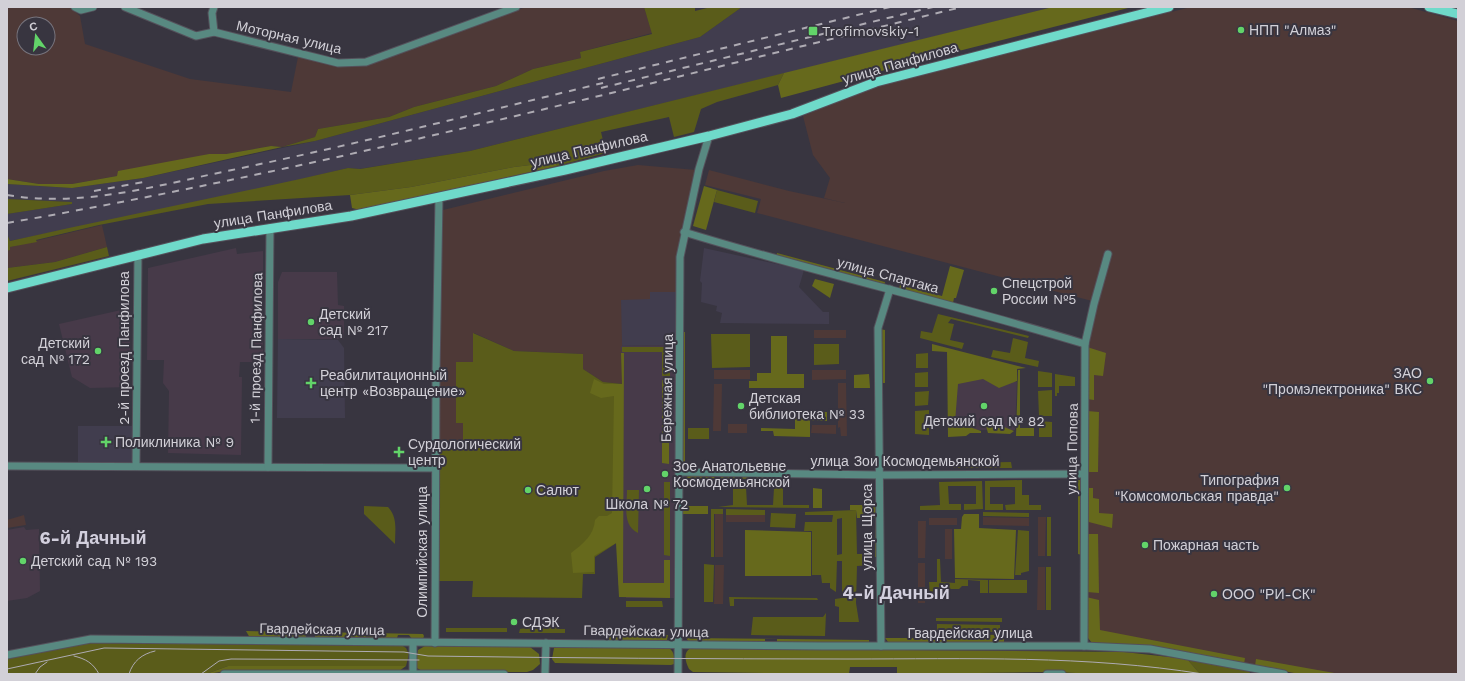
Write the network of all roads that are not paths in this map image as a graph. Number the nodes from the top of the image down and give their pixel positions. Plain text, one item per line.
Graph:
1 (75, 7) edge
2 (93, 7) edge
3 (125, 7) edge
4 (214, 7) edge
5 (516, 7) edge
6 (1169, 7) edge
7 (1429, 7) edge
8 (1458, 14) edge
9 (214, 32) junction
10 (709, 136) junction
11 (440, 197) junction
12 (270, 228) junction
13 (684, 232) junction
14 (138, 254) junction
15 (1108, 254) dead end
16 (7, 288) edge
17 (890, 289) junction
18 (1085, 344) junction
19 (7, 466) edge
20 (136, 466) junction
21 (268, 467) junction
22 (435, 468) junction
23 (679, 472) junction
24 (1084, 474) junction
25 (881, 475) junction
26 (435, 642) junction
27 (413, 643) junction
28 (546, 643) junction
29 (678, 645) junction
30 (881, 646) junction
31 (1084, 646) junction
32 (7, 655) edge
33 (1258, 672) edge
34 (224, 674) edge
35 (412, 674) edge
36 (504, 674) edge
37 (542, 674) edge
38 (545, 674) edge
39 (552, 674) edge
40 (678, 674) edge
41 (1047, 674) edge
42 (1062, 674) edge
43 (1284, 674) edge

1 - 2 street
3 - 9 street, Моторная улица
4 - 9 street
5 - 9 street, Моторная улица
6 - 10 main road, улица Панфилова
7 - 8 main road
10 - 11 main road, улица Панфилова
10 - 13 street, Бережная улица
11 - 12 main road, улица Панфилова
11 - 22 street, Олимпийская улица
12 - 14 main road, улица Панфилова
12 - 21 street, 1-й проезд Панфилова
13 - 17 street, улица Спартака
13 - 23 street, Бережная улица
14 - 16 main road, улица Панфилова
14 - 20 street, 2-й проезд Панфилова
15 - 18 street, улица Попова
17 - 18 street, улица Спартака
17 - 25 street, улица Щорса
18 - 24 street, улица Попова
19 - 20 street
20 - 21 street
21 - 22 street
22 - 26 street, Олимпийская улица
23 - 25 street, улица Зои Космодемьянской
23 - 29 street, Бережная улица
24 - 25 street, улица Зои Космодемьянской
24 - 31 street, улица Попова
25 - 30 street, улица Щорса
26 - 27 street, Гвардейская улица
26 - 28 street, Гвардейская улица
27 - 32 street, Гвардейская улица
27 - 35 street
28 - 29 street, Гвардейская улица
28 - 38 street
29 - 30 street, Гвардейская улица
29 - 40 street, Бережная улица
30 - 31 street, Гвардейская улица
31 - 33 street, Гвардейская улица
33 - 43 street, Гвардейская улица
34 - 35 street
35 - 36 street
37 - 38 street
38 - 39 street
41 - 42 street

